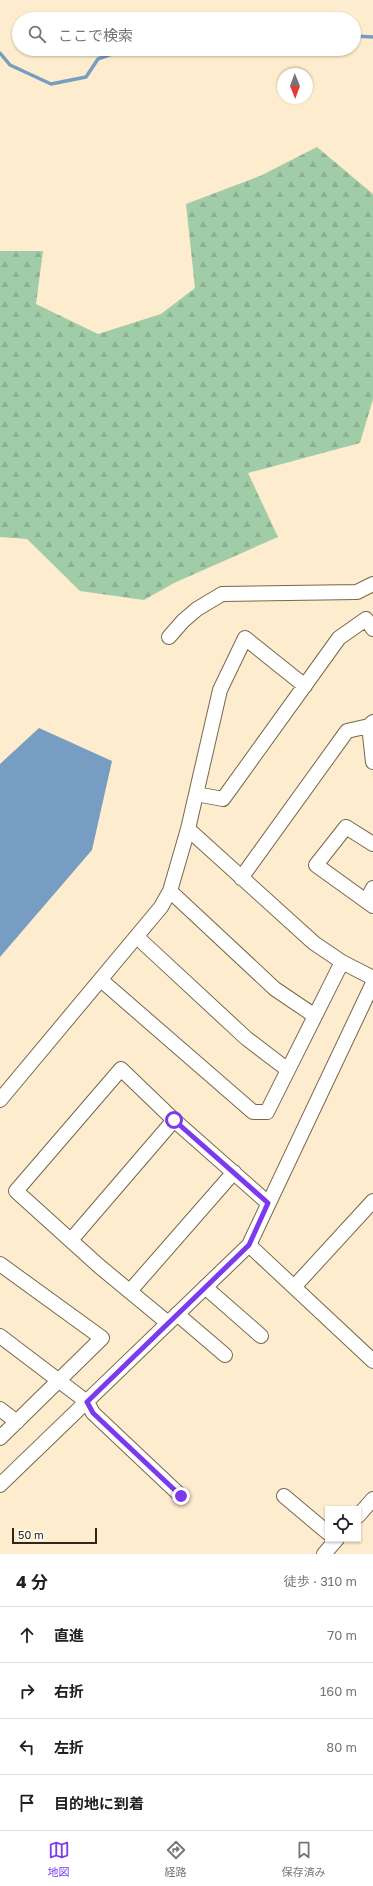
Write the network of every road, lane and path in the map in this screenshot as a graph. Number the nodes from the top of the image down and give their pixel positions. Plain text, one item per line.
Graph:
1 (373, 584) edge
2 (373, 629) edge
3 (169, 637) dead end
4 (305, 686) junction
5 (371, 724) edge
6 (373, 762) edge
7 (196, 794) junction
8 (188, 829) junction
9 (373, 844) edge
10 (241, 878) junction
11 (373, 888) edge
12 (170, 891) junction
13 (369, 903) edge
14 (137, 937) junction
15 (342, 962) junction
16 (373, 978) edge
17 (101, 980) junction
18 (373, 983) edge
19 (315, 1016) junction
20 (288, 1070) junction
21 (0, 1100) edge
22 (174, 1120) junction
23 (234, 1172) junction
24 (373, 1201) edge
25 (268, 1203) junction
26 (71, 1240) junction
27 (249, 1245) junction
28 (1, 1268) edge
29 (205, 1287) junction
30 (294, 1287) junction
31 (130, 1291) junction
32 (172, 1318) junction
33 (0, 1336) edge
34 (260, 1336) dead end
35 (225, 1355) dead end
36 (373, 1361) edge
37 (60, 1380) junction
38 (87, 1402) junction
39 (0, 1409) edge
40 (17, 1422) junction
41 (0, 1438) edge
42 (0, 1485) edge
43 (181, 1496) dead end
44 (284, 1496) dead end
45 (373, 1499) edge
46 (361, 1513) edge
47 (325, 1530) edge
48 (332, 1542) edge
49 (324, 1554) edge

1 - 3 street
2 - 4 street
4 - 7 street
4 - 7 street
5 - 6 street
5 - 10 street
7 - 8 street
8 - 10 street
8 - 12 street
9 - 13 street
10 - 15 street
11 - 13 street
12 - 14 street
12 - 19 street
14 - 17 street
14 - 20 street
15 - 16 street
15 - 19 street
17 - 20 street
17 - 21 street
18 - 25 street
19 - 20 street
22 - 23 street
22 - 26 street
22 - 26 street
23 - 25 street
23 - 31 street
24 - 30 street
25 - 27 street
26 - 31 street
27 - 29 street
27 - 30 street
28 - 37 street
29 - 32 street
29 - 34 street
30 - 36 street
31 - 32 street
32 - 35 street
32 - 38 street
33 - 37 street
37 - 38 street
37 - 40 street
38 - 42 street
38 - 43 street
39 - 40 street
40 - 41 street
44 - 47 street
45 - 46 street
48 - 49 street

